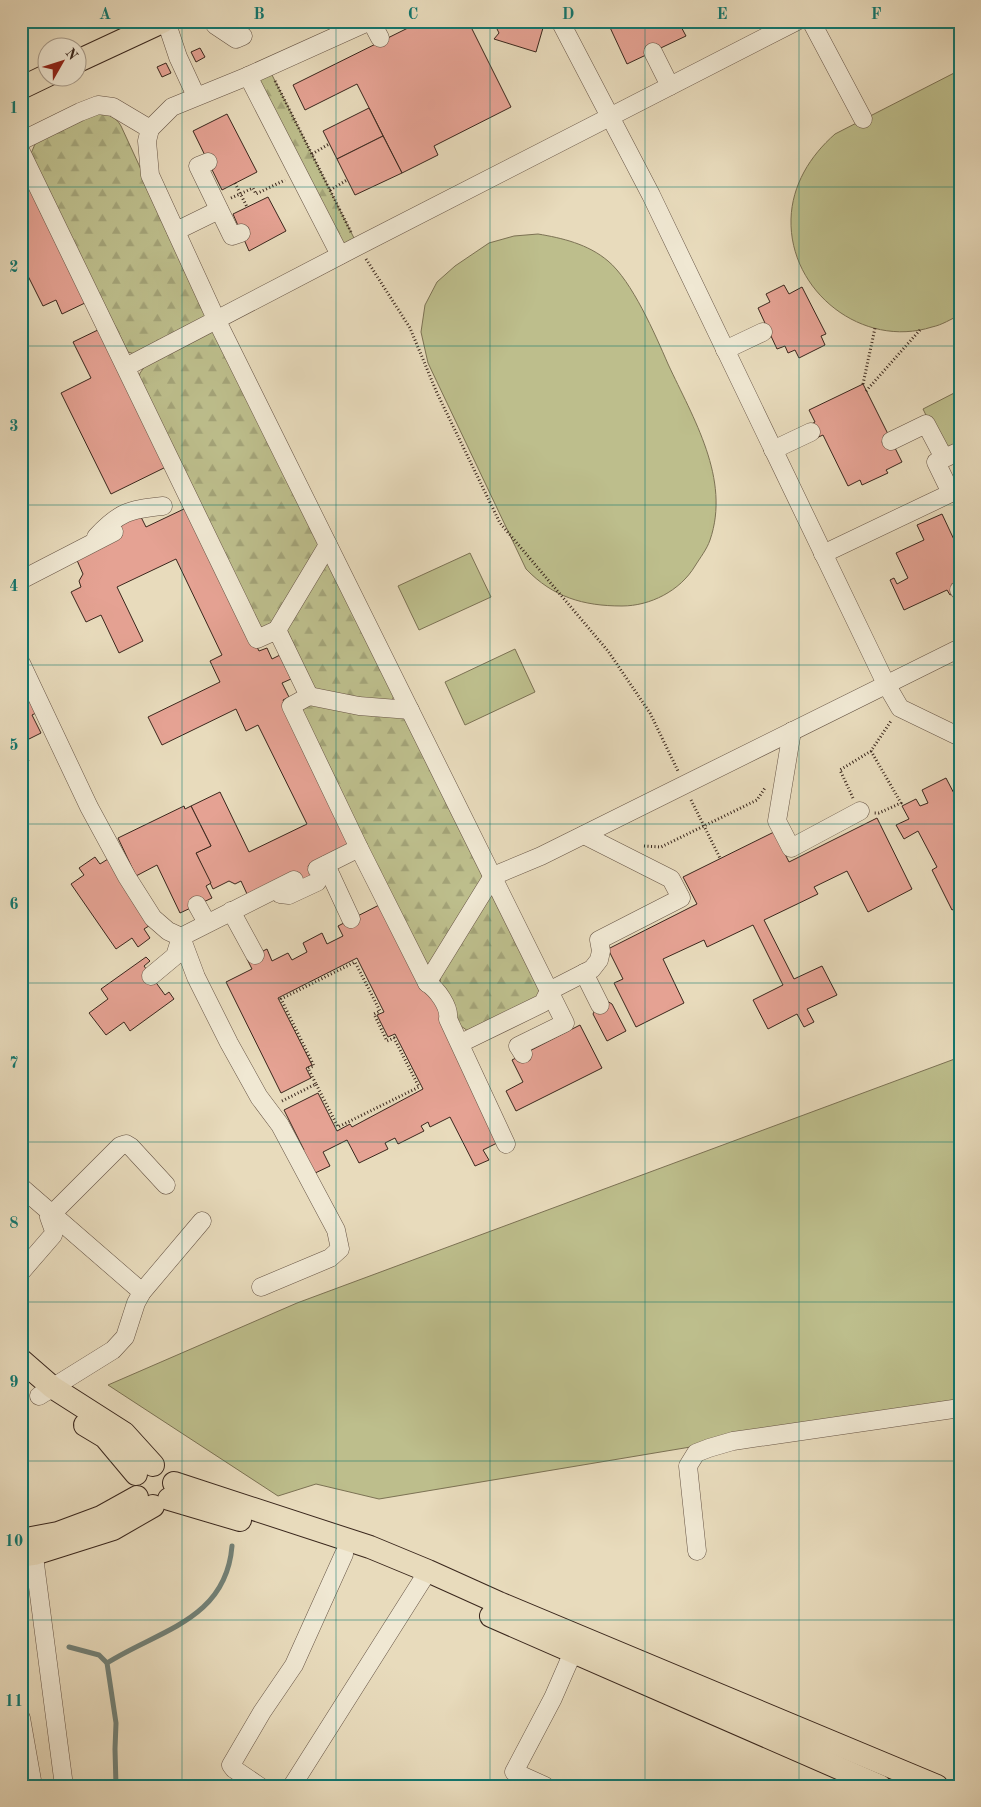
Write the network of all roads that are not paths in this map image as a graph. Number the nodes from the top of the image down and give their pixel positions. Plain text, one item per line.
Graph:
1 (165, 21) edge
2 (214, 21) edge
3 (370, 21) edge
4 (560, 21) edge
5 (811, 21) edge
6 (790, 23) edge
7 (243, 36) dead end
8 (380, 38) dead end
9 (653, 52) dead end
10 (88, 57) edge
11 (248, 76) junction
12 (38, 80) edge
13 (670, 86) junction
14 (21, 88) edge
15 (196, 96) junction
16 (610, 117) junction
17 (862, 119) dead end
18 (150, 129) junction
19 (21, 141) edge
20 (21, 152) edge
21 (208, 162) dead end
22 (218, 208) junction
23 (176, 231) junction
24 (241, 232) dead end
25 (340, 256) junction
26 (216, 319) junction
27 (763, 332) dead end
28 (725, 350) junction
29 (126, 367) junction
30 (811, 432) dead end
31 (892, 441) dead end
32 (773, 450) junction
33 (960, 451) edge
34 (944, 458) junction
35 (956, 491) edge
36 (186, 494) junction
37 (163, 506) junction
38 (141, 518) dead end
39 (114, 532) dead end
40 (328, 545) junction
41 (88, 546) junction
42 (824, 554) junction
43 (21, 580) edge
44 (277, 630) junction
45 (960, 648) edge
46 (21, 664) edge
47 (886, 684) junction
48 (309, 696) junction
49 (410, 710) junction
50 (792, 731) junction
51 (960, 737) edge
52 (860, 811) road end
53 (584, 834) junction
54 (359, 848) junction
55 (319, 868) junction
56 (493, 876) junction
57 (294, 880) dead end
58 (269, 892) junction
59 (197, 905) dead end
60 (231, 911) junction
61 (352, 919) dead end
62 (207, 923) junction
63 (181, 937) junction
64 (255, 955) dead end
65 (584, 973) junction
66 (151, 976) dead end
67 (427, 983) junction
68 (549, 991) junction
69 (600, 1005) dead end
70 (461, 1043) junction
71 (523, 1054) dead end
72 (506, 1144) dead end
73 (166, 1185) dead end
74 (21, 1187) edge
75 (52, 1213) junction
76 (202, 1221) dead end
77 (21, 1272) edge
78 (261, 1287) dead end
79 (142, 1292) junction
80 (21, 1360) edge
81 (21, 1379) edge
82 (46, 1391) junction
83 (960, 1408) edge
84 (145, 1469) junction
85 (158, 1496) junction
86 (27, 1547) edge
87 (697, 1551) dead end
88 (344, 1554) junction
89 (424, 1577) junction
90 (573, 1652) junction
91 (21, 1718) edge
92 (33, 1786) edge
93 (64, 1786) edge
94 (259, 1786) edge
95 (292, 1786) edge
96 (545, 1786) edge
97 (880, 1786) edge
98 (937, 1786) edge

1 - 10 main road
1 - 15 street
2 - 7 street
3 - 8 street
3 - 11 street
4 - 16 street
5 - 17 street
6 - 13 street
9 - 13 street
11 - 15 street
11 - 25 street
12 - 14 main road
13 - 16 street
15 - 18 street
16 - 25 street
16 - 28 street
18 - 19 street
18 - 23 street
20 - 29 street
21 - 22 street
22 - 23 street
22 - 24 street
23 - 26 street
25 - 26 street
26 - 29 street
26 - 40 street
27 - 28 street
28 - 32 street
29 - 36 street
30 - 32 street
31 - 34 street
32 - 42 street
33 - 34 street
34 - 35 street
35 - 42 street
36 - 37 street
36 - 44 street
37 - 38 street
37 - 41 street
39 - 41 street
40 - 44 street
40 - 49 street
41 - 43 street
42 - 47 street
44 - 48 street
45 - 47 street
46 - 63 street
47 - 50 street
47 - 51 street
48 - 49 street
48 - 54 street
49 - 56 street
50 - 52 street
50 - 53 street
53 - 56 street
53 - 65 street
54 - 55 street
54 - 67 street
55 - 58 street
55 - 61 street
56 - 67 street
56 - 68 street
57 - 58 street
58 - 60 street
59 - 62 street
60 - 62 street
60 - 64 street
62 - 63 street
63 - 66 street
63 - 78 street
65 - 68 street
65 - 69 street
67 - 70 street
68 - 70 street
68 - 71 street
70 - 72 street
73 - 75 street
74 - 75 street
75 - 77 street
75 - 79 street
76 - 79 street
79 - 82 street
80 - 82 main road
81 - 82 main road
82 - 84 main road
83 - 87 street
84 - 85 main road
84 - 85 main road
85 - 86 main road
85 - 88 main road
85 - 89 main road
86 - 93 street
88 - 89 main road
88 - 94 street
89 - 90 main road
89 - 95 street
89 - 98 main road
90 - 96 street
90 - 97 main road
91 - 92 street

